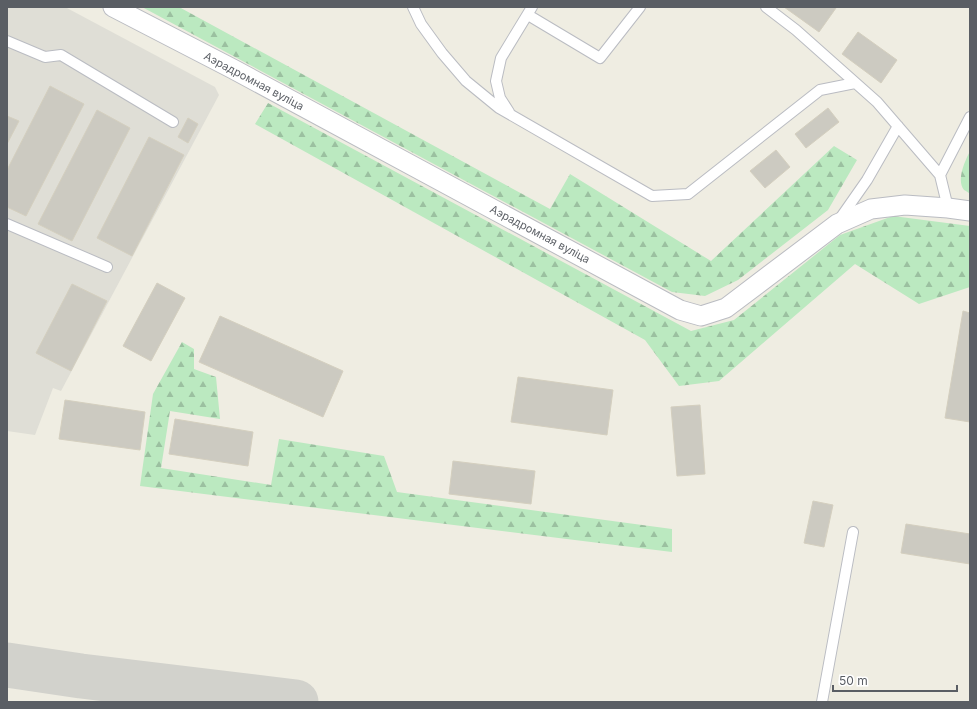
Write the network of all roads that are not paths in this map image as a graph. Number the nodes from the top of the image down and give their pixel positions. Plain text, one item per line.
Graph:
1 (113, 7) edge
2 (413, 7) edge
3 (640, 7) edge
4 (766, 7) edge
5 (530, 11) edge
6 (7, 41) edge
7 (856, 83) junction
8 (512, 115) junction
9 (970, 117) edge
10 (173, 122) dead end
11 (898, 126) junction
12 (940, 175) junction
13 (948, 208) junction
14 (970, 211) edge
15 (7, 224) edge
16 (837, 224) junction
17 (107, 267) dead end
18 (853, 532) dead end
19 (822, 702) edge

1 - 16 street, Аэрадромная вуліца
2 - 8 lane
3 - 5 lane
4 - 7 lane
5 - 8 lane
6 - 10 lane
7 - 8 lane
7 - 11 lane
9 - 12 lane
11 - 12 lane
11 - 16 lane
12 - 13 lane
13 - 14 street, Аэрадромная вуліца
13 - 16 street, Аэрадромная вуліца
15 - 17 lane
18 - 19 lane

